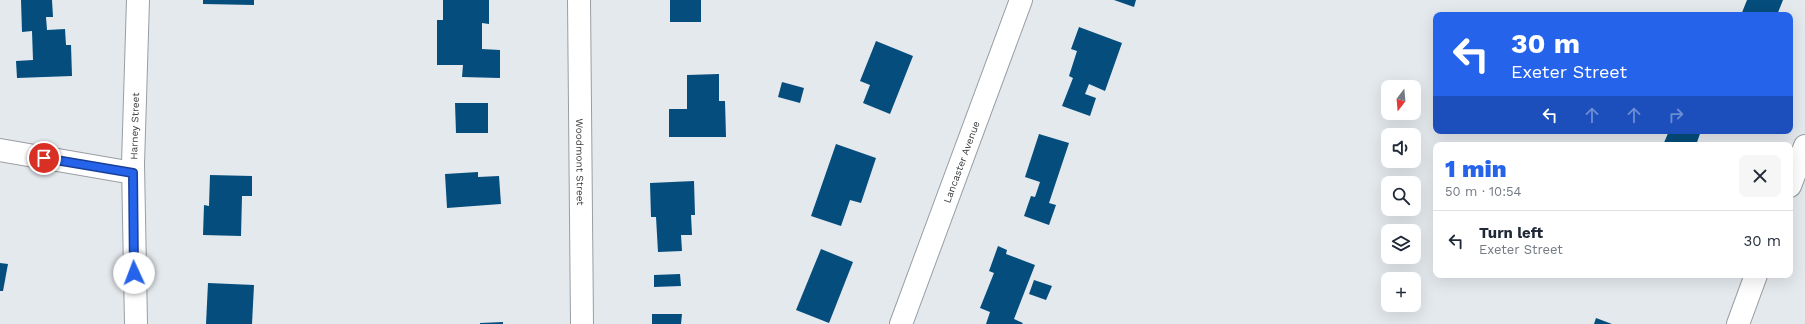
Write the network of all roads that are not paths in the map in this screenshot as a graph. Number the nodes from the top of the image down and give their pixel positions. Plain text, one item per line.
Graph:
1 (138, 0) edge
2 (579, 0) edge
3 (1021, 0) edge
4 (1805, 146) edge
5 (0, 150) edge
6 (133, 173) junction
7 (1793, 178) edge
8 (1755, 278) edge
9 (136, 324) edge
10 (582, 324) edge
11 (901, 324) edge
12 (1738, 324) edge

1 - 6 street, Harney Street
2 - 10 street, Woodmont Street
3 - 11 street, Lancaster Avenue
4 - 7 street
5 - 6 street
6 - 9 street, Harney Street
8 - 12 street

